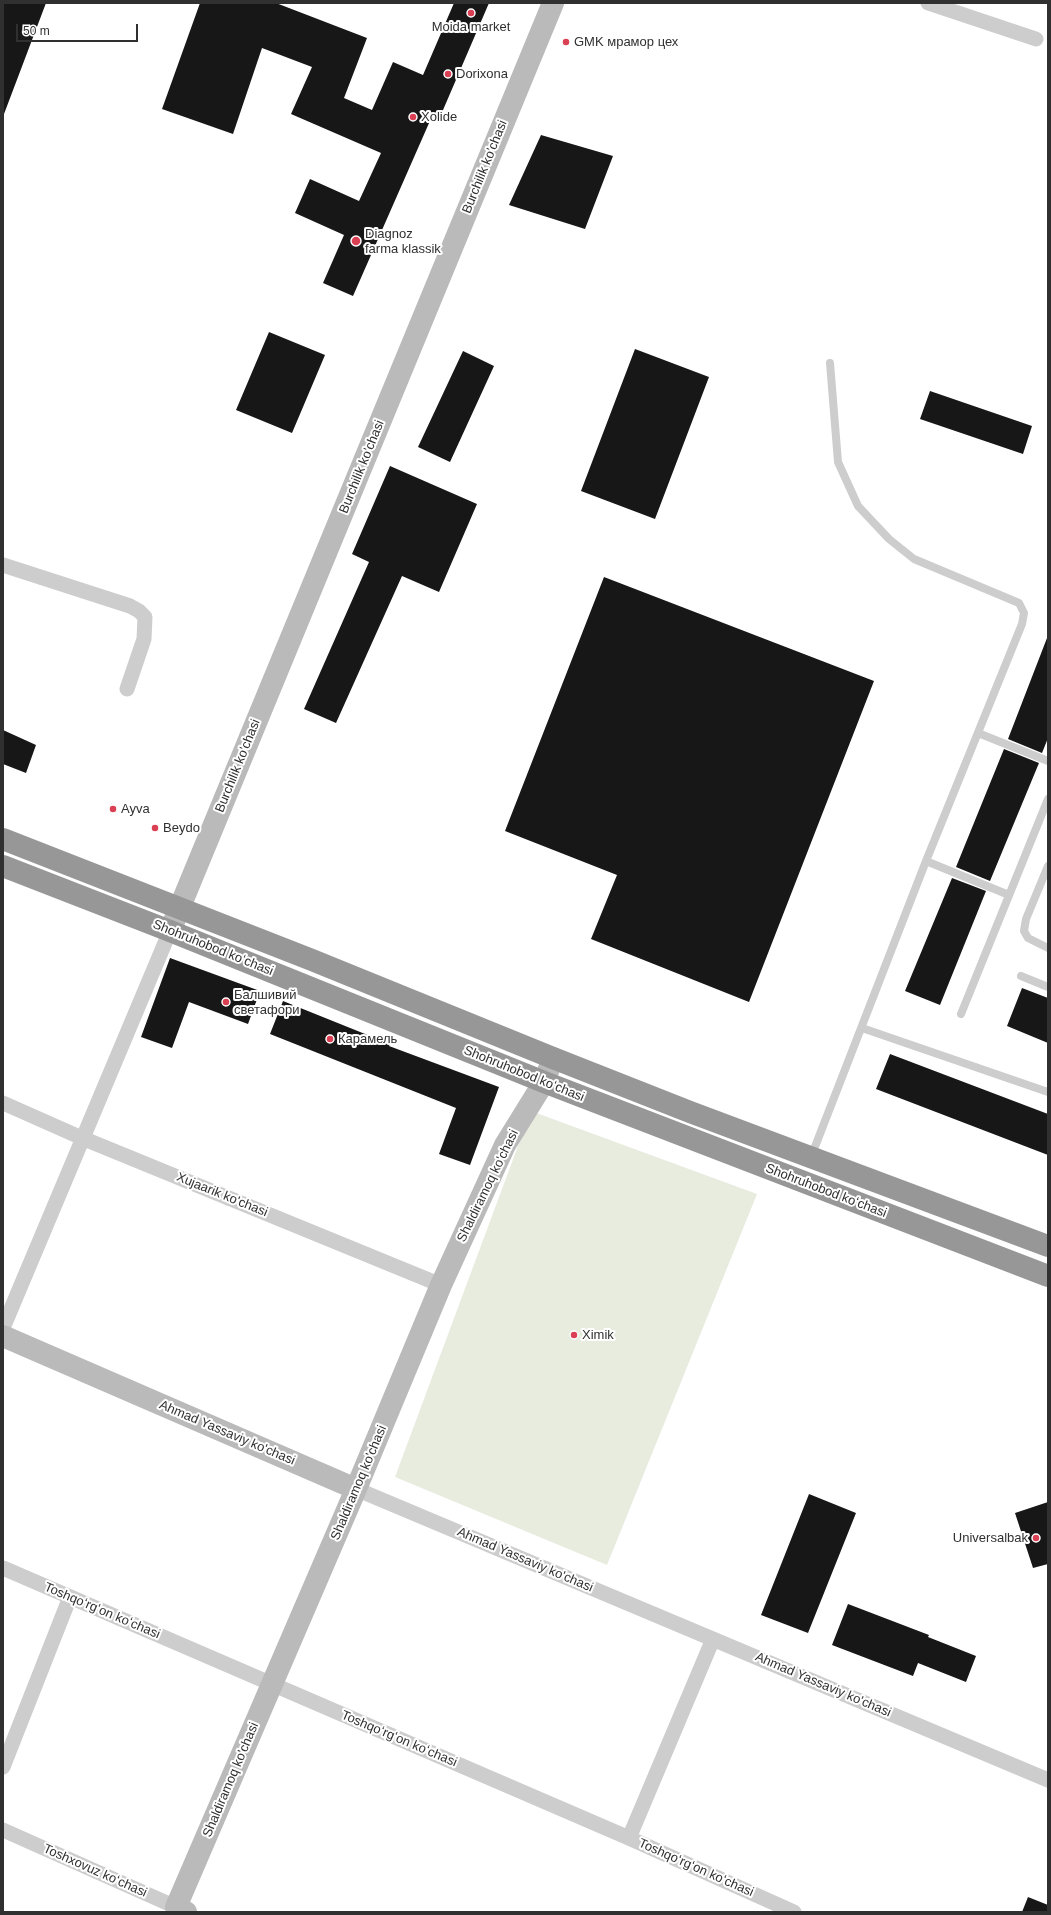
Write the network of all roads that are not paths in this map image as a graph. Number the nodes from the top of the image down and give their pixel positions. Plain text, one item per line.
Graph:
1 (553, 3) edge
2 (928, 3) edge
3 (1036, 39) dead end
4 (830, 363) dead end
5 (3, 565) edge
6 (127, 689) dead end
7 (978, 733) junction
8 (1048, 761) edge
9 (1048, 799) edge
10 (3, 840) edge
11 (926, 861) junction
12 (3, 866) edge
13 (1048, 866) edge
14 (1009, 895) junction
15 (179, 908) junction
16 (170, 930) junction
17 (1048, 948) edge
18 (1021, 976) dead end
19 (1048, 987) edge
20 (960, 1014) dead end
21 (862, 1028) junction
22 (553, 1058) junction
23 (544, 1082) junction
24 (1048, 1092) edge
25 (3, 1103) edge
26 (82, 1138) junction
27 (811, 1158) junction
28 (1048, 1246) edge
29 (1048, 1276) edge
30 (441, 1285) junction
31 (3, 1328) edge
32 (3, 1336) edge
33 (356, 1489) junction
34 (3, 1568) edge
35 (70, 1597) junction
36 (712, 1639) junction
37 (273, 1685) junction
38 (3, 1767) edge
39 (1048, 1780) edge
40 (3, 1830) edge
41 (628, 1838) junction
42 (179, 1910) edge
43 (794, 1912) edge

1 - 15 street, Burchilik ko'chasi
2 - 3 street
4 - 7 lane
5 - 6 street
7 - 8 lane
7 - 11 lane
9 - 14 lane
10 - 15 highway, Shohruhobod koʻchasi
11 - 14 lane
11 - 21 lane
12 - 16 highway, Shohruhobod koʻchasi
13 - 17 lane
14 - 20 lane
15 - 16 street, Burchilik ko'chasi
15 - 22 highway, Shohruhobod koʻchasi
16 - 23 highway, Shohruhobod koʻchasi
16 - 26 street
18 - 19 lane
21 - 24 lane
21 - 27 lane
22 - 23 street, Shaldiramoq ko'chasi
22 - 27 highway, Shohruhobod koʻchasi
23 - 29 highway, Shohruhobod koʻchasi
23 - 30 street, Shaldiramoq ko'chasi
25 - 26 street, Xujaarik ko'chasi
26 - 30 street, Xujaarik ko'chasi
26 - 31 street
27 - 28 highway, Shohruhobod koʻchasi
30 - 33 street, Shaldiramoq ko'chasi
32 - 33 street, Ahmad Yassaviy ko'chasi
33 - 36 street, Ahmad Yassaviy ko'chasi
33 - 37 street, Shaldiramoq ko'chasi
34 - 35 street, Toshqoʻrgʻon koʻchasi
35 - 37 street, Toshqoʻrgʻon koʻchasi
35 - 38 street
36 - 39 street, Ahmad Yassaviy ko'chasi
36 - 41 street
37 - 41 street, Toshqoʻrgʻon koʻchasi
37 - 42 street, Shaldiramoq ko'chasi
40 - 42 street, Toshxovuz koʻchasi
41 - 43 street, Toshqoʻrgʻon koʻchasi

